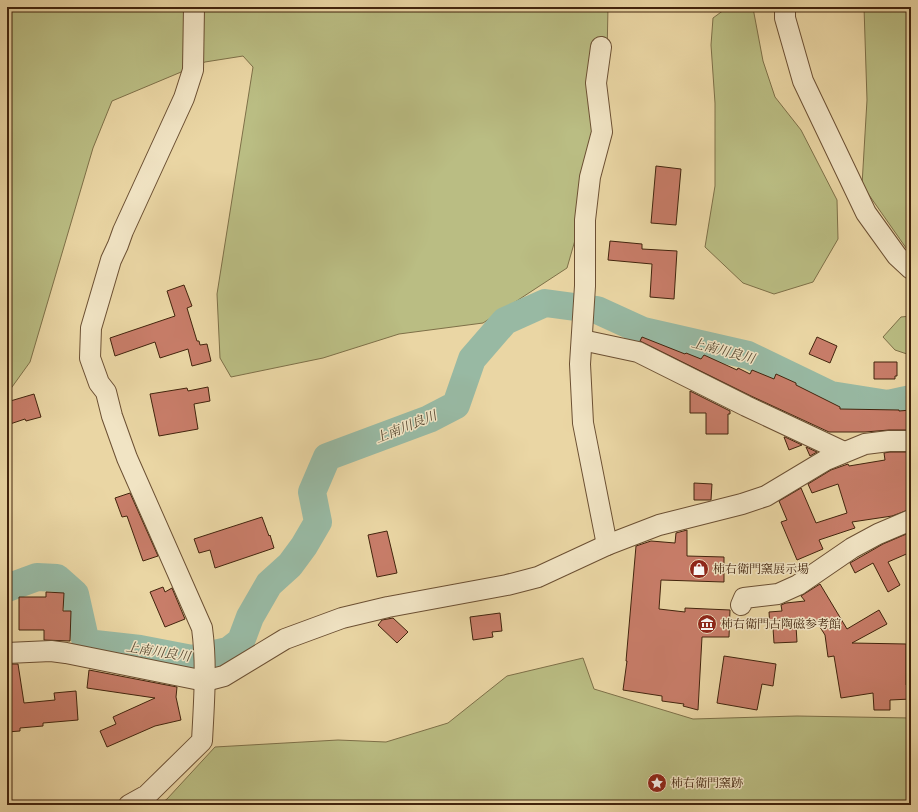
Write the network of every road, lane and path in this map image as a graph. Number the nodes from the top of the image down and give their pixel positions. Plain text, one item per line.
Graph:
1 (194, 7) edge
2 (785, 7) edge
3 (601, 47) dead end
4 (911, 269) edge
5 (582, 340) junction
6 (911, 441) edge
7 (844, 452) junction
8 (911, 520) edge
9 (607, 545) junction
10 (741, 605) dead end
11 (7, 653) edge
12 (205, 674) junction
13 (129, 805) edge

1 - 12 street
2 - 4 street
3 - 5 street
5 - 7 street
5 - 9 street
6 - 7 street
7 - 9 street
8 - 10 street
9 - 12 street
11 - 12 street
12 - 13 street

